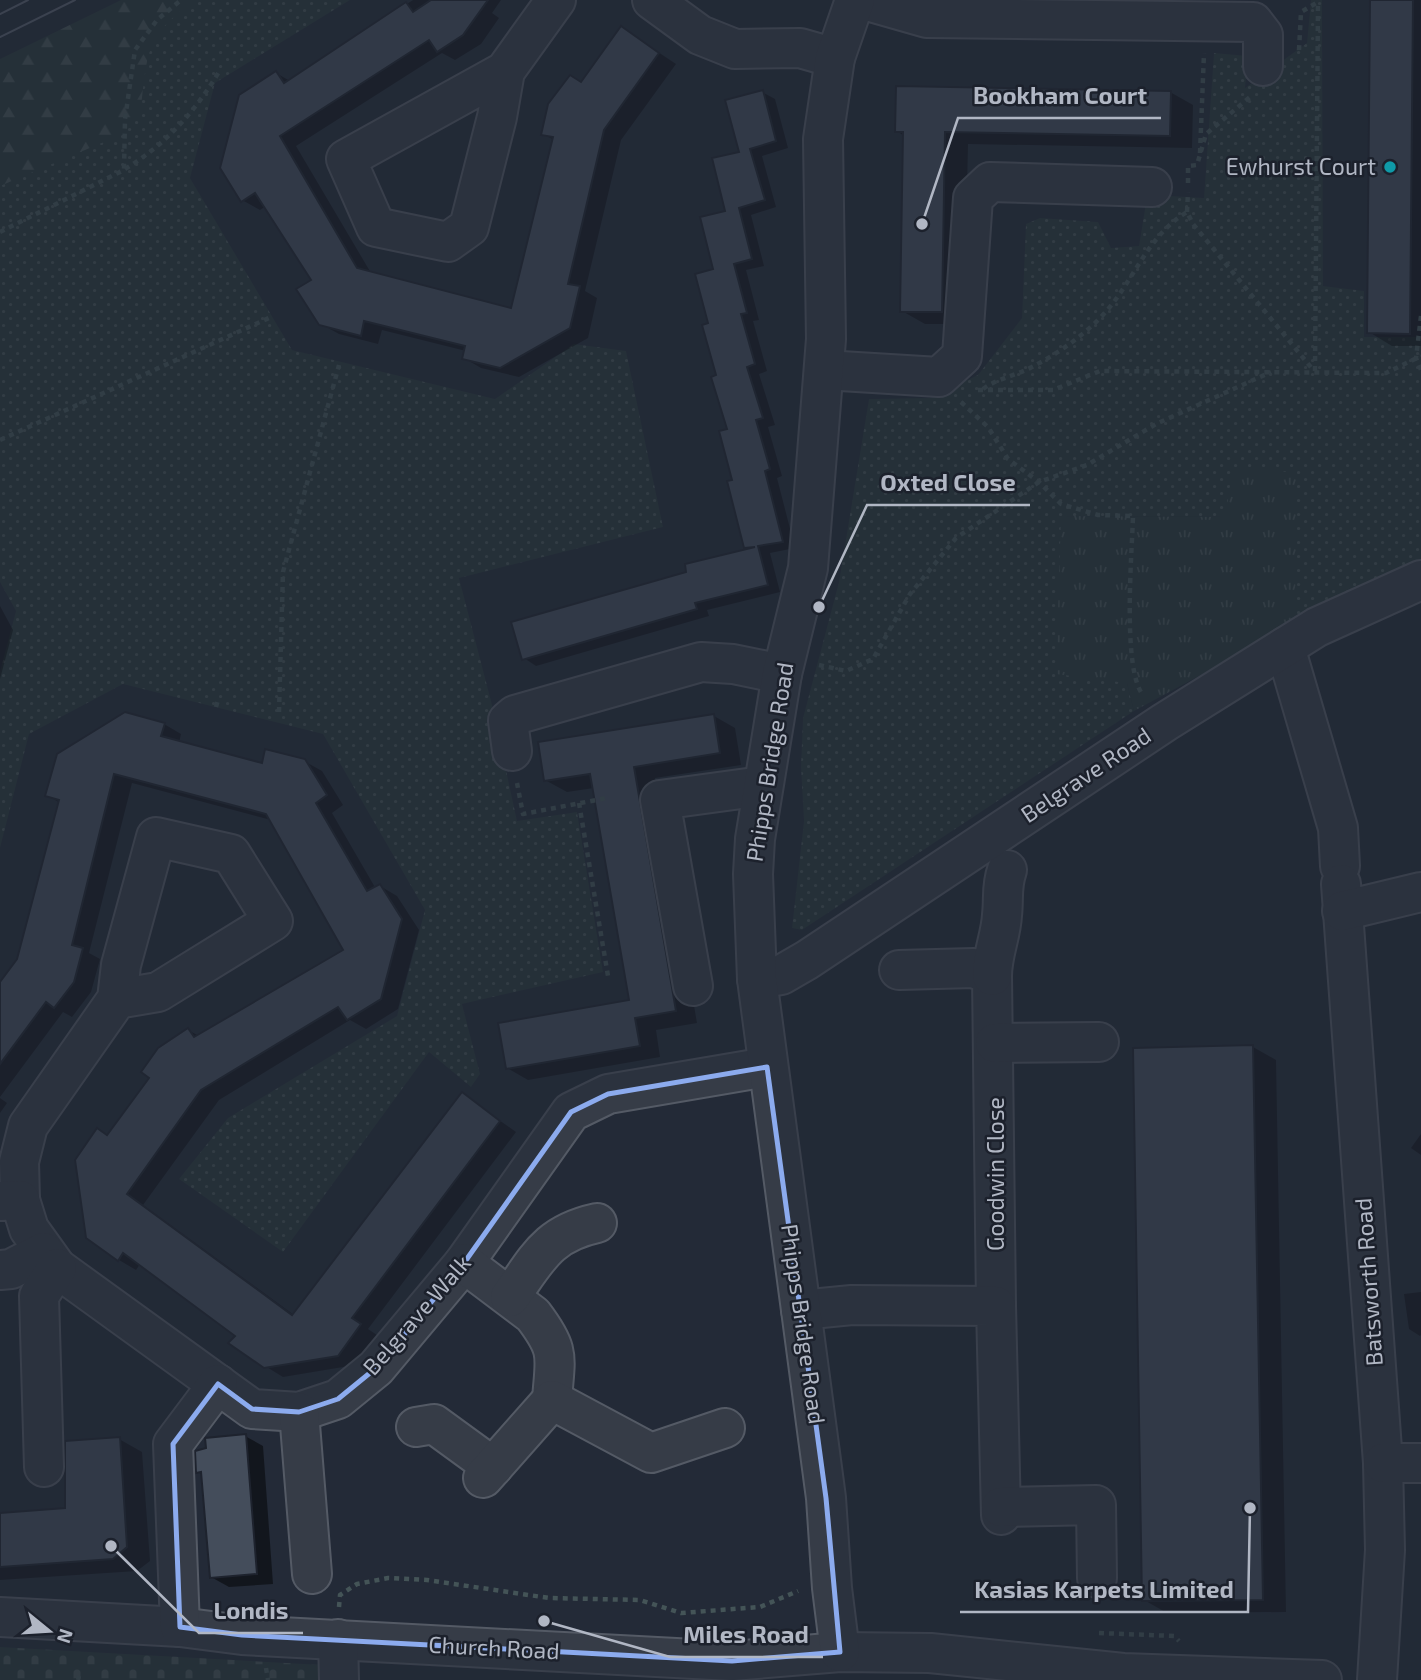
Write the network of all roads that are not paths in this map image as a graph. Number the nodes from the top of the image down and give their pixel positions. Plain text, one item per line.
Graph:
1 (556, 0) edge
2 (652, 0) edge
3 (855, 0) edge
4 (864, 0) edge
5 (835, 58) junction
6 (505, 71) junction
7 (1272, 71) road end
8 (1152, 187) dead end
9 (824, 370) junction
10 (1421, 579) edge
11 (1285, 647) junction
12 (784, 666) junction
13 (512, 751) road end
14 (762, 786) junction
15 (1007, 870) dead end
16 (1341, 887) junction
17 (1421, 892) edge
18 (899, 970) dead end
19 (992, 976) junction
20 (757, 979) junction
21 (693, 985) dead end
22 (117, 999) junction
23 (1099, 1042) dead end
24 (995, 1043) junction
25 (767, 1067) junction
26 (10, 1201) edge
27 (597, 1223) dead end
28 (50, 1260) junction
29 (464, 1263) junction
30 (0, 1270) edge
31 (510, 1297) junction
32 (996, 1306) junction
33 (801, 1310) junction
34 (218, 1384) junction
35 (552, 1400) junction
36 (299, 1412) junction
37 (416, 1427) dead end
38 (725, 1428) dead end
39 (1383, 1463) junction
40 (1421, 1463) edge
41 (44, 1467) dead end
42 (312, 1574) dead end
43 (1097, 1578) dead end
44 (0, 1617) edge
45 (338, 1622) junction
46 (180, 1626) junction
47 (840, 1652) junction
48 (677, 1669) edge
49 (1123, 1677) edge
50 (339, 1680) edge
51 (1322, 1680) edge
52 (1377, 1680) edge

1 - 6 street
2 - 5 street
3 - 5 street, Phipps Bridge Road
4 - 7 street
5 - 9 street, Phipps Bridge Road
6 - 6 street
8 - 9 street
9 - 12 street, Phipps Bridge Road
10 - 11 street, Belgrave Road
11 - 16 street, Batsworth Road
11 - 20 street, Belgrave Road
12 - 13 street
12 - 14 street, Phipps Bridge Road
14 - 20 street, Phipps Bridge Road
14 - 21 street
15 - 19 street, Goodwin Close
16 - 17 street
16 - 39 street, Batsworth Road
18 - 19 street
19 - 24 street, Goodwin Close
20 - 25 street, Phipps Bridge Road
22 - 22 street
22 - 26 street, Belgrave Walk
23 - 24 street
24 - 32 street, Goodwin Close
25 - 29 street, Belgrave Walk
25 - 33 street, Phipps Bridge Road
26 - 28 street, Belgrave Walk
27 - 31 street
28 - 30 street
28 - 34 street, Belgrave Walk
28 - 41 street
29 - 31 street
29 - 36 street, Belgrave Walk
31 - 35 street
32 - 33 street
32 - 43 street, Goodwin Close
33 - 47 street, Phipps Bridge Road
34 - 36 street, Belgrave Walk
34 - 46 street
35 - 37 street
35 - 38 street
36 - 42 street
39 - 40 street
39 - 52 street, Batsworth Road
44 - 46 street, Church Road
45 - 46 street, Church Road
45 - 48 street, Church Road
45 - 50 street
47 - 48 street, Church Road
47 - 49 street, Church Road
49 - 51 street, Church Road

